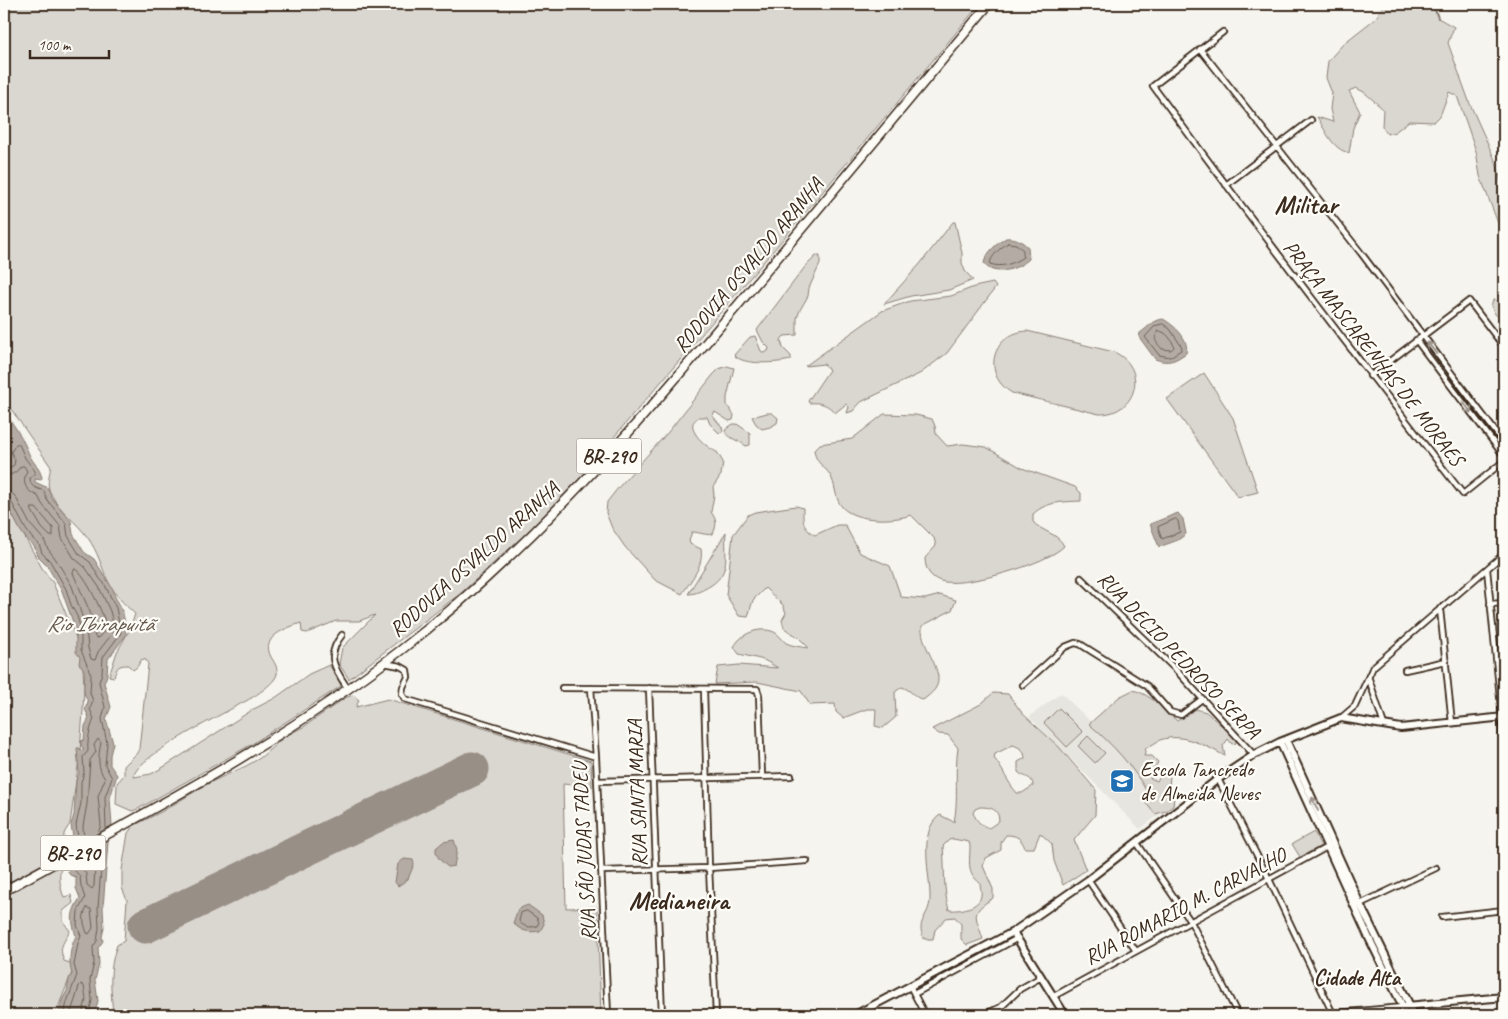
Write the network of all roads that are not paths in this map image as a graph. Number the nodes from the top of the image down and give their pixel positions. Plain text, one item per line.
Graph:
1 (990, 4) edge
2 (1222, 32) dead end
3 (1200, 49) junction
4 (1311, 120) dead end
5 (1277, 147) junction
6 (1226, 185) junction
7 (1422, 335) junction
8 (1416, 340) junction
9 (1504, 347) edge
10 (1370, 376) junction
11 (1455, 378) junction
12 (1448, 383) junction
13 (1504, 442) edge
14 (1504, 456) edge
15 (1504, 461) edge
16 (1504, 554) edge
17 (1487, 569) junction
18 (1081, 578) dead end
19 (1504, 603) edge
20 (1490, 604) junction
21 (1440, 609) junction
22 (342, 635) dead end
23 (1446, 661) junction
24 (384, 663) junction
25 (1405, 670) dead end
26 (1369, 678) junction
27 (1023, 685) dead end
28 (562, 688) dead end
29 (591, 688) junction
30 (649, 688) junction
31 (348, 689) junction
32 (704, 689) junction
33 (1202, 699) junction
34 (1503, 717) edge
35 (1341, 718) junction
36 (1452, 722) junction
37 (1384, 725) junction
38 (1283, 741) junction
39 (1504, 742) edge
40 (1254, 755) junction
41 (596, 757) junction
42 (762, 776) junction
43 (791, 776) dead end
44 (707, 778) junction
45 (652, 780) junction
46 (1218, 780) junction
47 (597, 781) junction
48 (1137, 843) junction
49 (1330, 845) junction
50 (807, 861) dead end
51 (709, 868) junction
52 (1436, 868) dead end
53 (656, 870) junction
54 (601, 872) junction
55 (1343, 872) junction
56 (1269, 879) junction
57 (1088, 880) junction
58 (4, 891) edge
59 (1360, 904) junction
60 (1504, 910) edge
61 (1442, 917) dead end
62 (1191, 922) junction
63 (1013, 932) junction
64 (1371, 935) junction
65 (1018, 938) junction
66 (1136, 951) junction
67 (1041, 977) junction
68 (910, 986) junction
69 (914, 994) junction
70 (1054, 996) junction
71 (1504, 997) edge
72 (1407, 1006) junction
73 (1352, 1013) edge
74 (1333, 1014) junction
75 (608, 1015) edge
76 (662, 1015) edge
77 (716, 1015) edge
78 (855, 1015) edge
79 (924, 1015) edge
80 (984, 1015) edge
81 (1065, 1015) edge
82 (1238, 1015) edge
83 (1315, 1015) edge
84 (1405, 1015) edge
85 (1412, 1015) edge

1 - 24 highway, RODOVIA OSVALDO ARANHA / BR-290
2 - 3 street
3 - 5 street
3 - 6 street, PRAÇA MASCARENHAS DE MORAES
4 - 5 street
5 - 6 street
5 - 7 street
6 - 10 street, PRAÇA MASCARENHAS DE MORAES
7 - 8 street
7 - 9 street
11 -> 7 street
8 - 10 street
8 - 12 street
10 - 15 street, PRAÇA MASCARENHAS DE MORAES
11 - 12 street
11 - 13 street
12 -> 14 street
16 - 17 street
17 - 20 street
17 - 21 street
18 - 33 street, RUA DECIO PEDROSO SERPA
19 - 20 street
20 - 34 street
21 - 23 street
21 - 26 street
22 - 31 street
23 - 25 street
23 - 36 street
24 - 31 highway, RODOVIA OSVALDO ARANHA / BR-290
24 - 41 street
26 - 35 street
26 - 37 street
27 - 33 street
28 - 29 street
29 - 30 street
29 - 41 street, RUA SÃO JUDAS TADEU
30 - 32 street
30 - 45 street, RUA SANTA MARIA
31 - 58 highway, RODOVIA OSVALDO ARANHA / BR-290
32 - 42 street
32 - 44 street
33 - 40 street, RUA DECIO PEDROSO SERPA
34 - 36 street
34 - 39 street
35 - 37 street
35 - 38 street
36 - 37 street
38 - 40 street
38 - 49 street
40 - 46 street
41 - 47 street, RUA SÃO JUDAS TADEU
42 - 43 street
42 - 44 street
44 - 45 street
44 - 51 street
45 - 47 street
45 - 53 street, RUA SANTA MARIA
46 - 48 street
46 - 56 street
47 - 54 street, RUA SÃO JUDAS TADEU
48 - 57 street
48 - 62 street
49 - 55 street
49 - 56 street, RUA ROMARIO M. CARVALHO
50 - 51 street
51 - 53 street
51 - 77 street
52 - 59 street
53 - 54 street
53 - 76 street, RUA SANTA MARIA
54 - 75 street, RUA SÃO JUDAS TADEU
55 - 59 street
55 - 64 street
56 - 62 street, RUA ROMARIO M. CARVALHO
56 - 74 street
57 - 63 street
57 - 66 street
59 - 64 street
60 - 61 street
62 - 66 street, RUA ROMARIO M. CARVALHO
62 - 82 street
63 - 65 street
63 - 68 street
64 - 72 street
65 - 67 street
65 - 69 street
66 - 70 street, RUA ROMARIO M. CARVALHO
67 - 70 street
67 - 80 street
68 - 69 street
68 - 78 street
69 - 79 street
70 - 81 street
71 - 72 street
72 - 73 street
72 - 84 street
72 - 85 street
73 - 74 street
74 - 83 street

